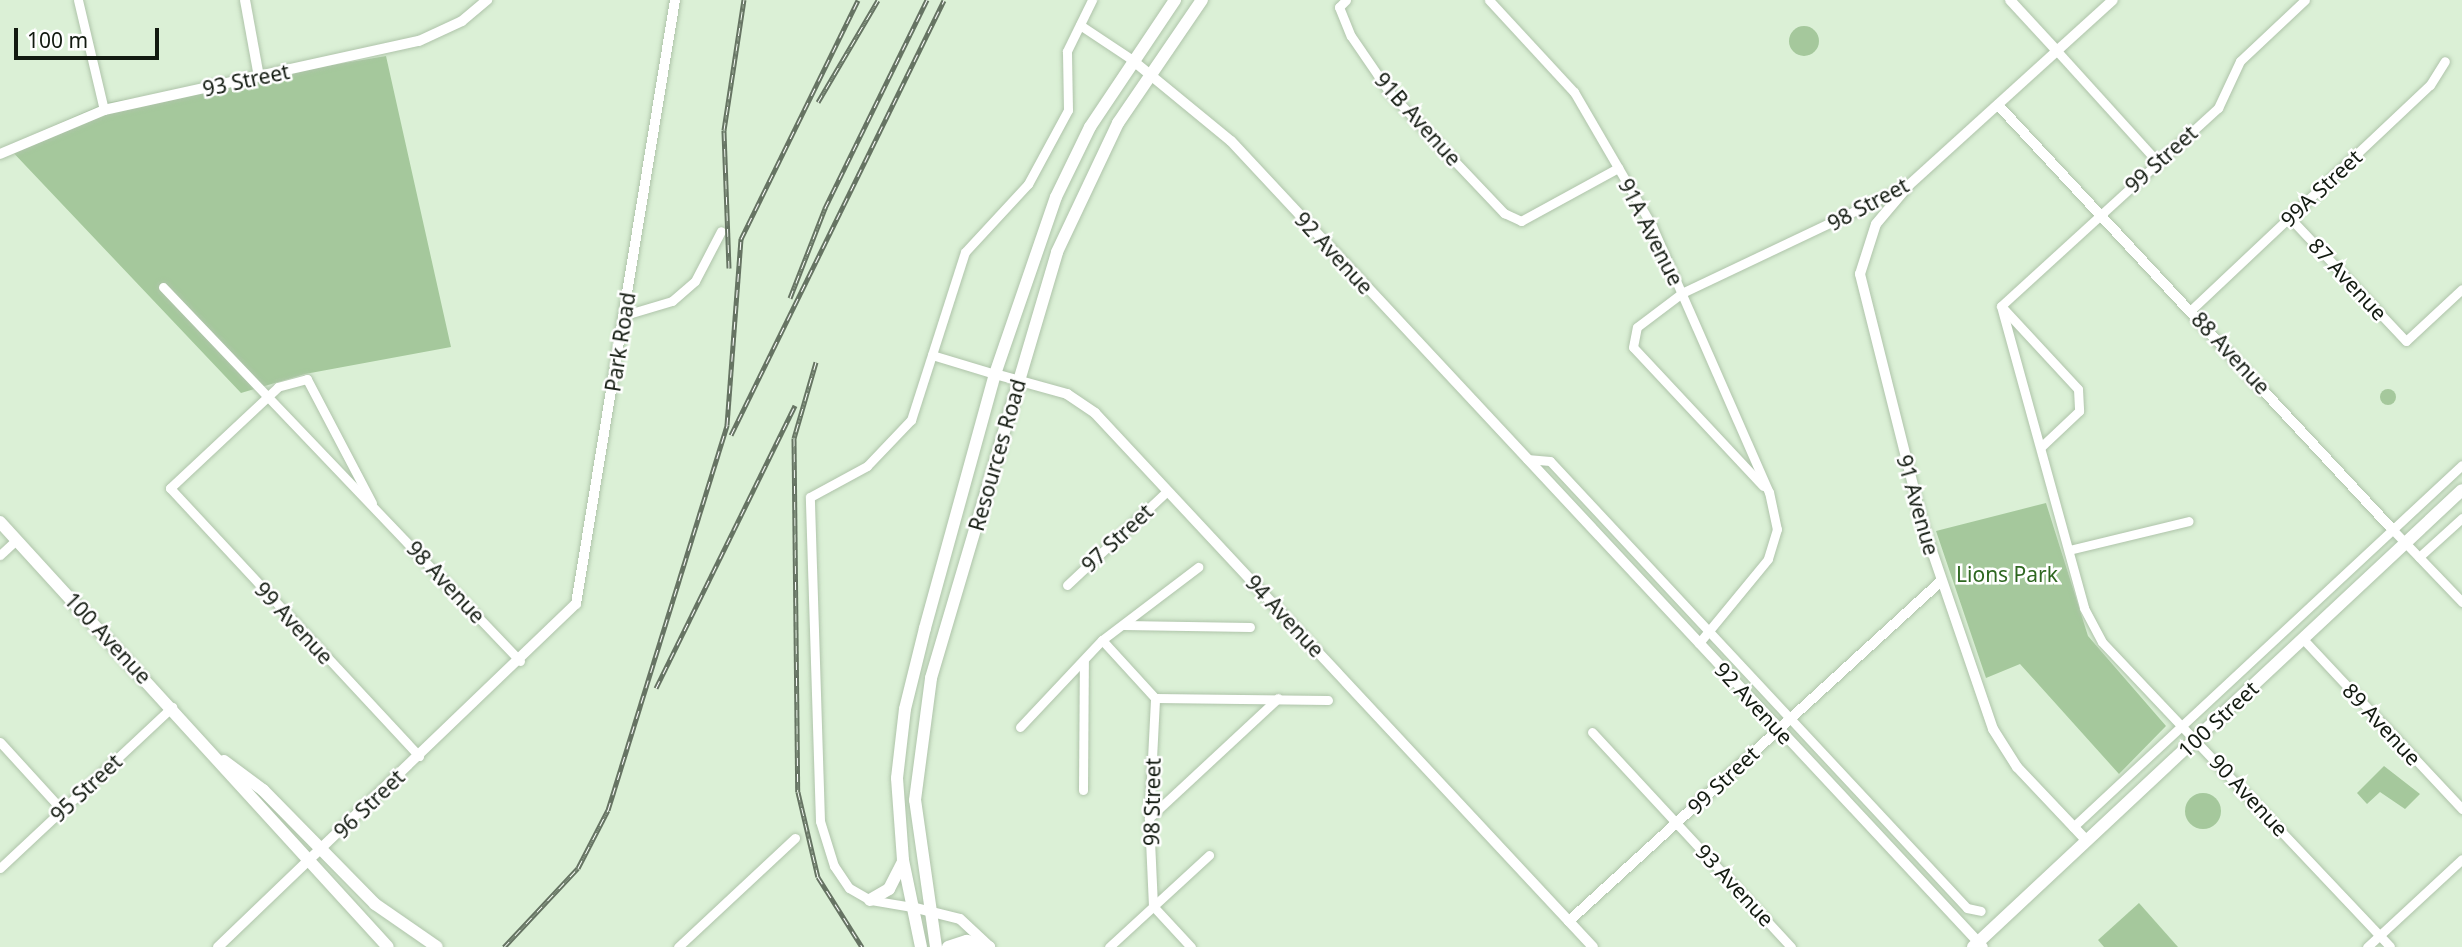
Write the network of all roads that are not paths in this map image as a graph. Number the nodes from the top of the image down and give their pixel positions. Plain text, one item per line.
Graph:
1 (78, 0) edge
2 (245, 0) edge
3 (487, 0) edge
4 (675, 0) edge
5 (1092, 0) edge
6 (1175, 0) edge
7 (1202, 0) edge
8 (1489, 0) edge
9 (2010, 0) edge
10 (2113, 0) edge
11 (2305, 0) edge
12 (1342, 4) edge
13 (1080, 25) junction
14 (2058, 52) junction
15 (1131, 60) junction
16 (2445, 61) dead end
17 (1150, 71) junction
18 (259, 77) junction
19 (1998, 105) junction
20 (104, 110) junction
21 (0, 155) edge
22 (2157, 161) junction
23 (1618, 168) junction
24 (1909, 185) junction
25 (2102, 212) junction
26 (2290, 218) junction
27 (721, 231) dead end
28 (163, 287) dead end
29 (2462, 289) edge
30 (1682, 293) junction
31 (2001, 306) junction
32 (2191, 310) junction
33 (625, 315) junction
34 (1634, 343) joint
35 (932, 355) junction
36 (995, 374) junction
37 (1020, 380) junction
38 (270, 395) junction
39 (2042, 446) junction
40 (1527, 459) junction
41 (2462, 465) edge
42 (2462, 490) edge
43 (1167, 491) junction
44 (1769, 492) junction
45 (372, 503) junction
46 (2462, 518) edge
47 (2189, 520) dead end
48 (0, 522) edge
49 (2393, 530) junction
50 (16, 540) junction
51 (2406, 543) junction
52 (2069, 550) junction
53 (0, 555) edge
54 (2419, 557) junction
55 (1198, 567) dead end
56 (1940, 582) junction
57 (1067, 585) dead end
58 (2462, 602) edge
59 (1124, 625) junction
60 (1250, 627) dead end
61 (1709, 631) junction
62 (2303, 639) junction
63 (1102, 640) junction
64 (1699, 643) junction
65 (520, 661) junction
66 (1084, 661) junction
67 (1155, 698) junction
68 (1278, 698) junction
69 (1328, 699) dead end
70 (172, 706) junction
71 (1790, 718) junction
72 (2182, 724) junction
73 (1020, 727) dead end
74 (1778, 729) junction
75 (1592, 732) dead end
76 (2197, 739) junction
77 (0, 742) edge
78 (215, 755) junction
79 (419, 756) junction
80 (1083, 790) dead end
81 (2462, 809) edge
82 (62, 810) junction
83 (1149, 818) junction
84 (1677, 822) junction
85 (2073, 827) junction
86 (795, 838) dead end
87 (2087, 841) junction
88 (323, 848) junction
89 (1209, 855) dead end
90 (2462, 859) edge
91 (903, 860) junction
92 (308, 864) junction
93 (0, 868) edge
94 (870, 900) junction
95 (1153, 906) junction
96 (912, 907) junction
97 (930, 908) junction
98 (1981, 911) dead end
99 (1569, 921) junction
100 (2380, 935) junction
101 (1977, 946) edge
102 (218, 947) edge
103 (388, 947) edge
104 (437, 947) edge
105 (678, 947) edge
106 (921, 947) edge
107 (936, 947) edge
108 (948, 947) edge
109 (990, 947) edge
110 (1109, 947) edge
111 (1191, 947) edge
112 (1594, 947) edge
113 (1791, 947) edge
114 (2367, 947) edge
115 (2390, 947) edge

1 - 20 street
2 - 18 street
3 - 18 street, 93 Street
4 - 33 street, Park Road
5 - 13 street
6 - 15 main road, Resources Road
7 - 17 main road, Resources Road
8 - 23 street, 91A Avenue
9 - 14 street
10 - 14 street, 98 Street
11 - 22 street, 99 Street
12 - 23 street, 91B Avenue
13 - 15 street
13 - 35 street
14 - 19 street, 98 Street
14 - 22 street
15 - 17 street, 92 Avenue
15 - 36 main road, Resources Road
16 - 26 street, 99A Street
17 - 37 main road, Resources Road
17 - 40 street, 92 Avenue
18 - 20 street, 93 Street
19 - 24 street, 98 Street
19 - 25 street, 88 Avenue
20 - 21 street, 93 Street
22 - 25 street, 99 Street
23 - 30 street, 91A Avenue
24 - 30 street, 98 Street
24 - 56 street, 91 Avenue
25 - 31 street, 99 Street
25 - 32 street, 88 Avenue
26 - 29 street, 87 Avenue
26 - 32 street, 99A Street
27 - 33 street
28 - 38 street, 98 Avenue
30 - 34 street, 98 Street
30 - 44 street, 91A Avenue
31 - 39 street, 90 Avenue
31 - 39 street
32 - 49 street, 88 Avenue
33 - 65 street, Park Road
34 - 44 street, 91A Avenue
35 - 36 street, 94 Avenue
35 - 94 street
36 - 37 street, 94 Avenue
36 - 91 main road, Resources Road
37 - 43 street, 94 Avenue
37 - 97 main road, Resources Road
38 - 45 street, 98 Avenue
38 - 45 street, 98 Avenue
38 - 79 street, 99 Avenue
39 - 52 street, 90 Avenue
40 - 61 street, 92 Avenue
40 - 64 street, 92 Avenue
41 - 49 street, 100 Street
42 - 51 main road, 100 Street
43 - 57 street, 97 Street
43 - 99 street, 94 Avenue
44 - 61 street, 91A Avenue
45 - 65 street, 98 Avenue
46 - 54 street
47 - 52 street
48 - 50 main road, 100 Avenue
49 - 51 street, 88 Avenue
49 - 72 street, 100 Street
50 - 53 street
50 - 70 main road, 100 Avenue
51 - 54 street, 88 Avenue
51 - 62 main road, 100 Street
52 - 72 street, 90 Avenue
54 - 58 street, 88 Avenue
55 - 59 street
56 - 71 street, 99 Street
56 - 85 street, 91 Avenue
59 - 60 street
59 - 63 street
61 - 64 street, 91A Avenue
61 - 71 street, 92 Avenue
62 - 76 main road, 100 Street
62 - 81 street, 89 Avenue
63 - 66 street
63 - 67 street
64 - 74 street, 92 Avenue
65 - 79 street, 96 Street
66 - 73 street
66 - 80 street
67 - 68 street
67 - 83 street, 98 Street
68 - 69 street
68 - 83 street
70 - 78 main road, 100 Avenue
70 - 82 street, 95 Street
71 - 74 street, 99 Street
71 - 98 street, 92 Avenue
72 - 76 street, 90 Avenue
72 - 85 street, 100 Street
74 - 84 street, 99 Street
74 - 101 street, 92 Avenue
75 - 84 street, 93 Avenue
76 - 87 main road, 100 Street
76 - 100 street, 90 Avenue
77 - 82 street
78 - 88 main road, 100 Avenue
78 - 92 main road, 100 Avenue
79 - 88 street, 96 Street
82 - 93 street, 95 Street
83 - 95 street, 98 Street
84 - 99 street, 99 Street
84 - 113 street, 93 Avenue
85 - 87 street, 91 Avenue
86 - 105 street
87 - 101 main road, 100 Street
88 - 92 street, 96 Street
88 - 104 main road
89 - 95 street
90 - 100 street
91 - 94 main road
91 - 96 main road, Resources Road
92 - 102 street, 96 Street
92 - 103 main road, 100 Avenue
94 - 96 street
95 - 110 street
95 - 111 street
96 - 97 street
96 - 106 main road, Resources Road
97 - 107 main road, Resources Road
97 - 109 street
99 - 112 street, 94 Avenue
100 - 114 street
100 - 115 street, 90 Avenue
108 - 109 main road

